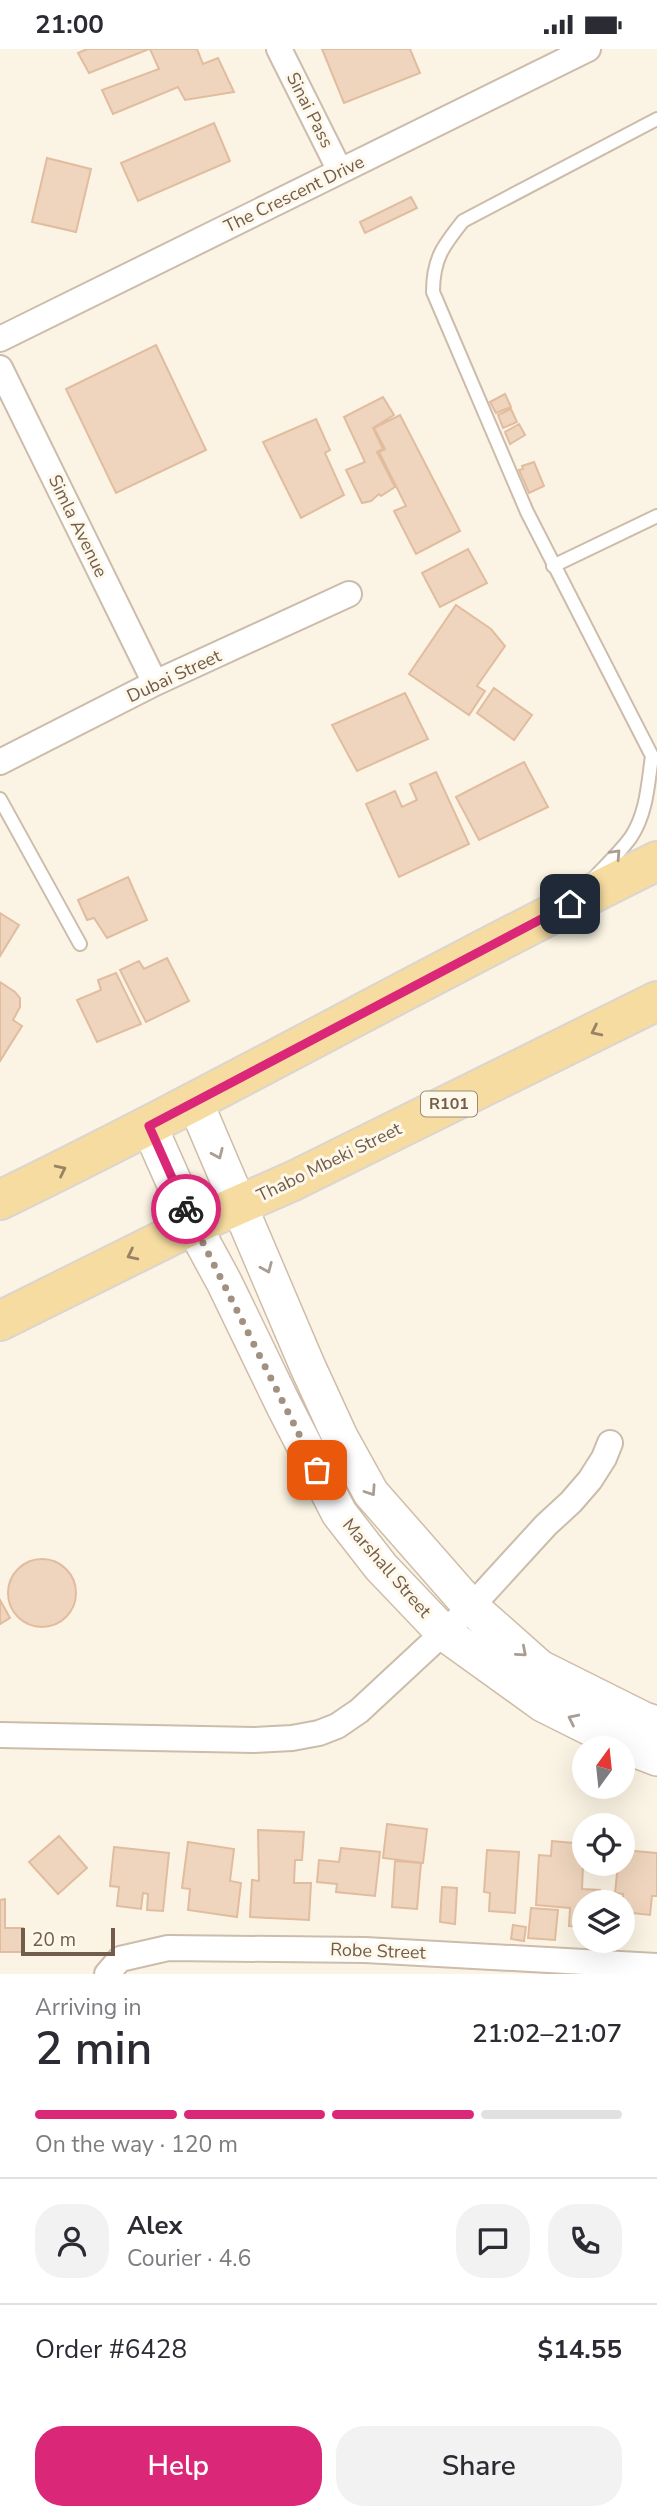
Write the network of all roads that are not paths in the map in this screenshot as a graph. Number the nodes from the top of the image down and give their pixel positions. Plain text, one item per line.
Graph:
1 (279, 49) edge
2 (588, 49) edge
3 (657, 119) edge
4 (340, 171) junction
5 (0, 339) edge
6 (0, 368) edge
7 (657, 516) edge
8 (553, 566) junction
9 (349, 594) dead end
10 (155, 683) junction
11 (654, 757) edge
12 (0, 762) edge
13 (0, 799) edge
14 (657, 861) edge
15 (570, 904) junction
16 (80, 944) dead end
17 (657, 1000) edge
18 (195, 1102) junction
19 (149, 1126) junction
20 (0, 1200) edge
21 (241, 1205) junction
22 (193, 1225) junction
23 (0, 1321) edge
24 (610, 1443) dead end
25 (471, 1607) junction
26 (443, 1632) junction
27 (657, 1724) edge
28 (0, 1735) edge
29 (657, 1758) edge
30 (366, 1962) edge
31 (645, 1968) edge
32 (107, 1974) edge

1 - 4 street, Sinai Pass
2 - 4 street, The Crescent Drive
3 - 8 lane
4 - 5 street, The Crescent Drive
6 - 10 street, Simla Avenue
7 - 8 lane
8 - 11 lane
9 - 10 street, Dubai Street
10 - 12 street, Dubai Street
15 -> 11 lane
13 - 16 lane
14 - 15 main road
15 - 18 main road
17 -> 21 main road, Thabo Mbeki Street / R101
18 - 19 main road
18 -> 21 street
20 -> 19 main road
19 - 22 street, Marshall Street
21 - 22 main road, Thabo Mbeki Street / R101
21 -> 25 street
22 -> 23 main road, Thabo Mbeki Street / R101
22 - 26 street, Marshall Street
24 - 25 street, Marshall Street
25 - 26 street, Marshall Street
25 -> 27 street
26 - 28 street, Marshall Street
29 -> 26 street, Marshall Street
30 - 31 street, Robe Street
30 - 32 street, Robe Street

